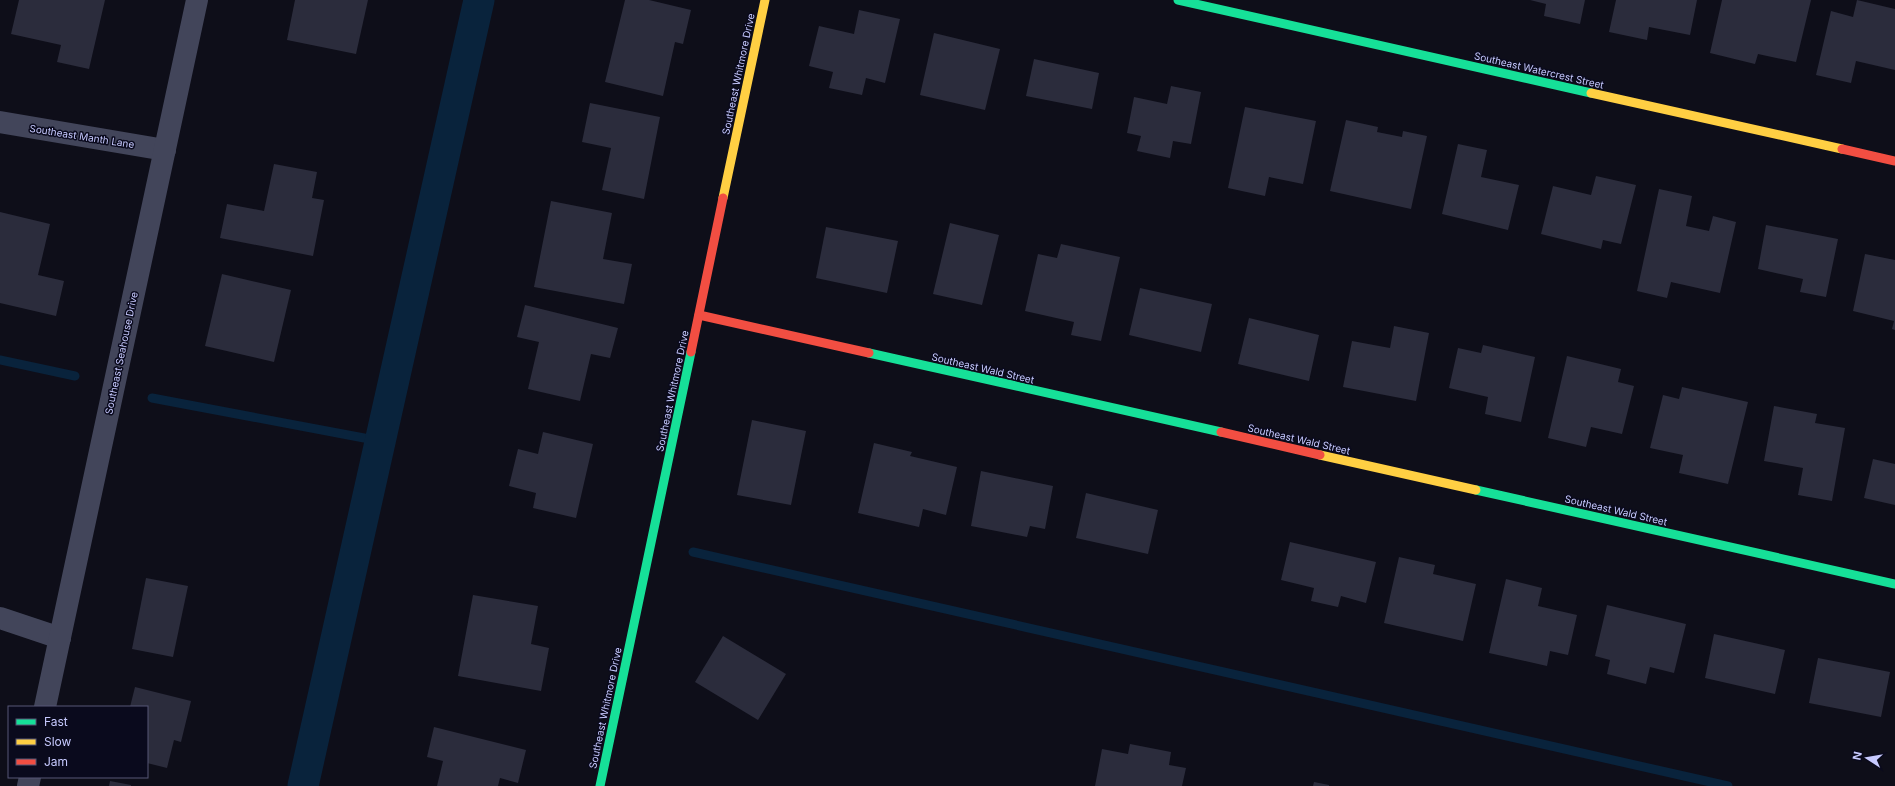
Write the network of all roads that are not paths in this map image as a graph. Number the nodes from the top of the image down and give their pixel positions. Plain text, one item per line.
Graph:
1 (197, 0) edge
2 (765, 0) edge
3 (1178, 0) edge
4 (0, 122) edge
5 (165, 150) junction
6 (1895, 161) edge
7 (699, 315) junction
8 (1895, 584) edge
9 (0, 618) edge
10 (60, 638) junction
11 (45, 706) edge
12 (600, 786) edge

1 - 5 street, Southeast Seahouse Drive
2 - 7 street, Southeast Whitmore Drive
3 - 6 street, Southeast Watercrest Street
4 - 5 street, Southeast Manth Lane
5 - 10 street, Southeast Seahouse Drive
7 - 8 street, Southeast Wald Street
7 - 12 street, Southeast Whitmore Drive
9 - 10 street
10 - 11 street, Southeast Seahouse Drive

